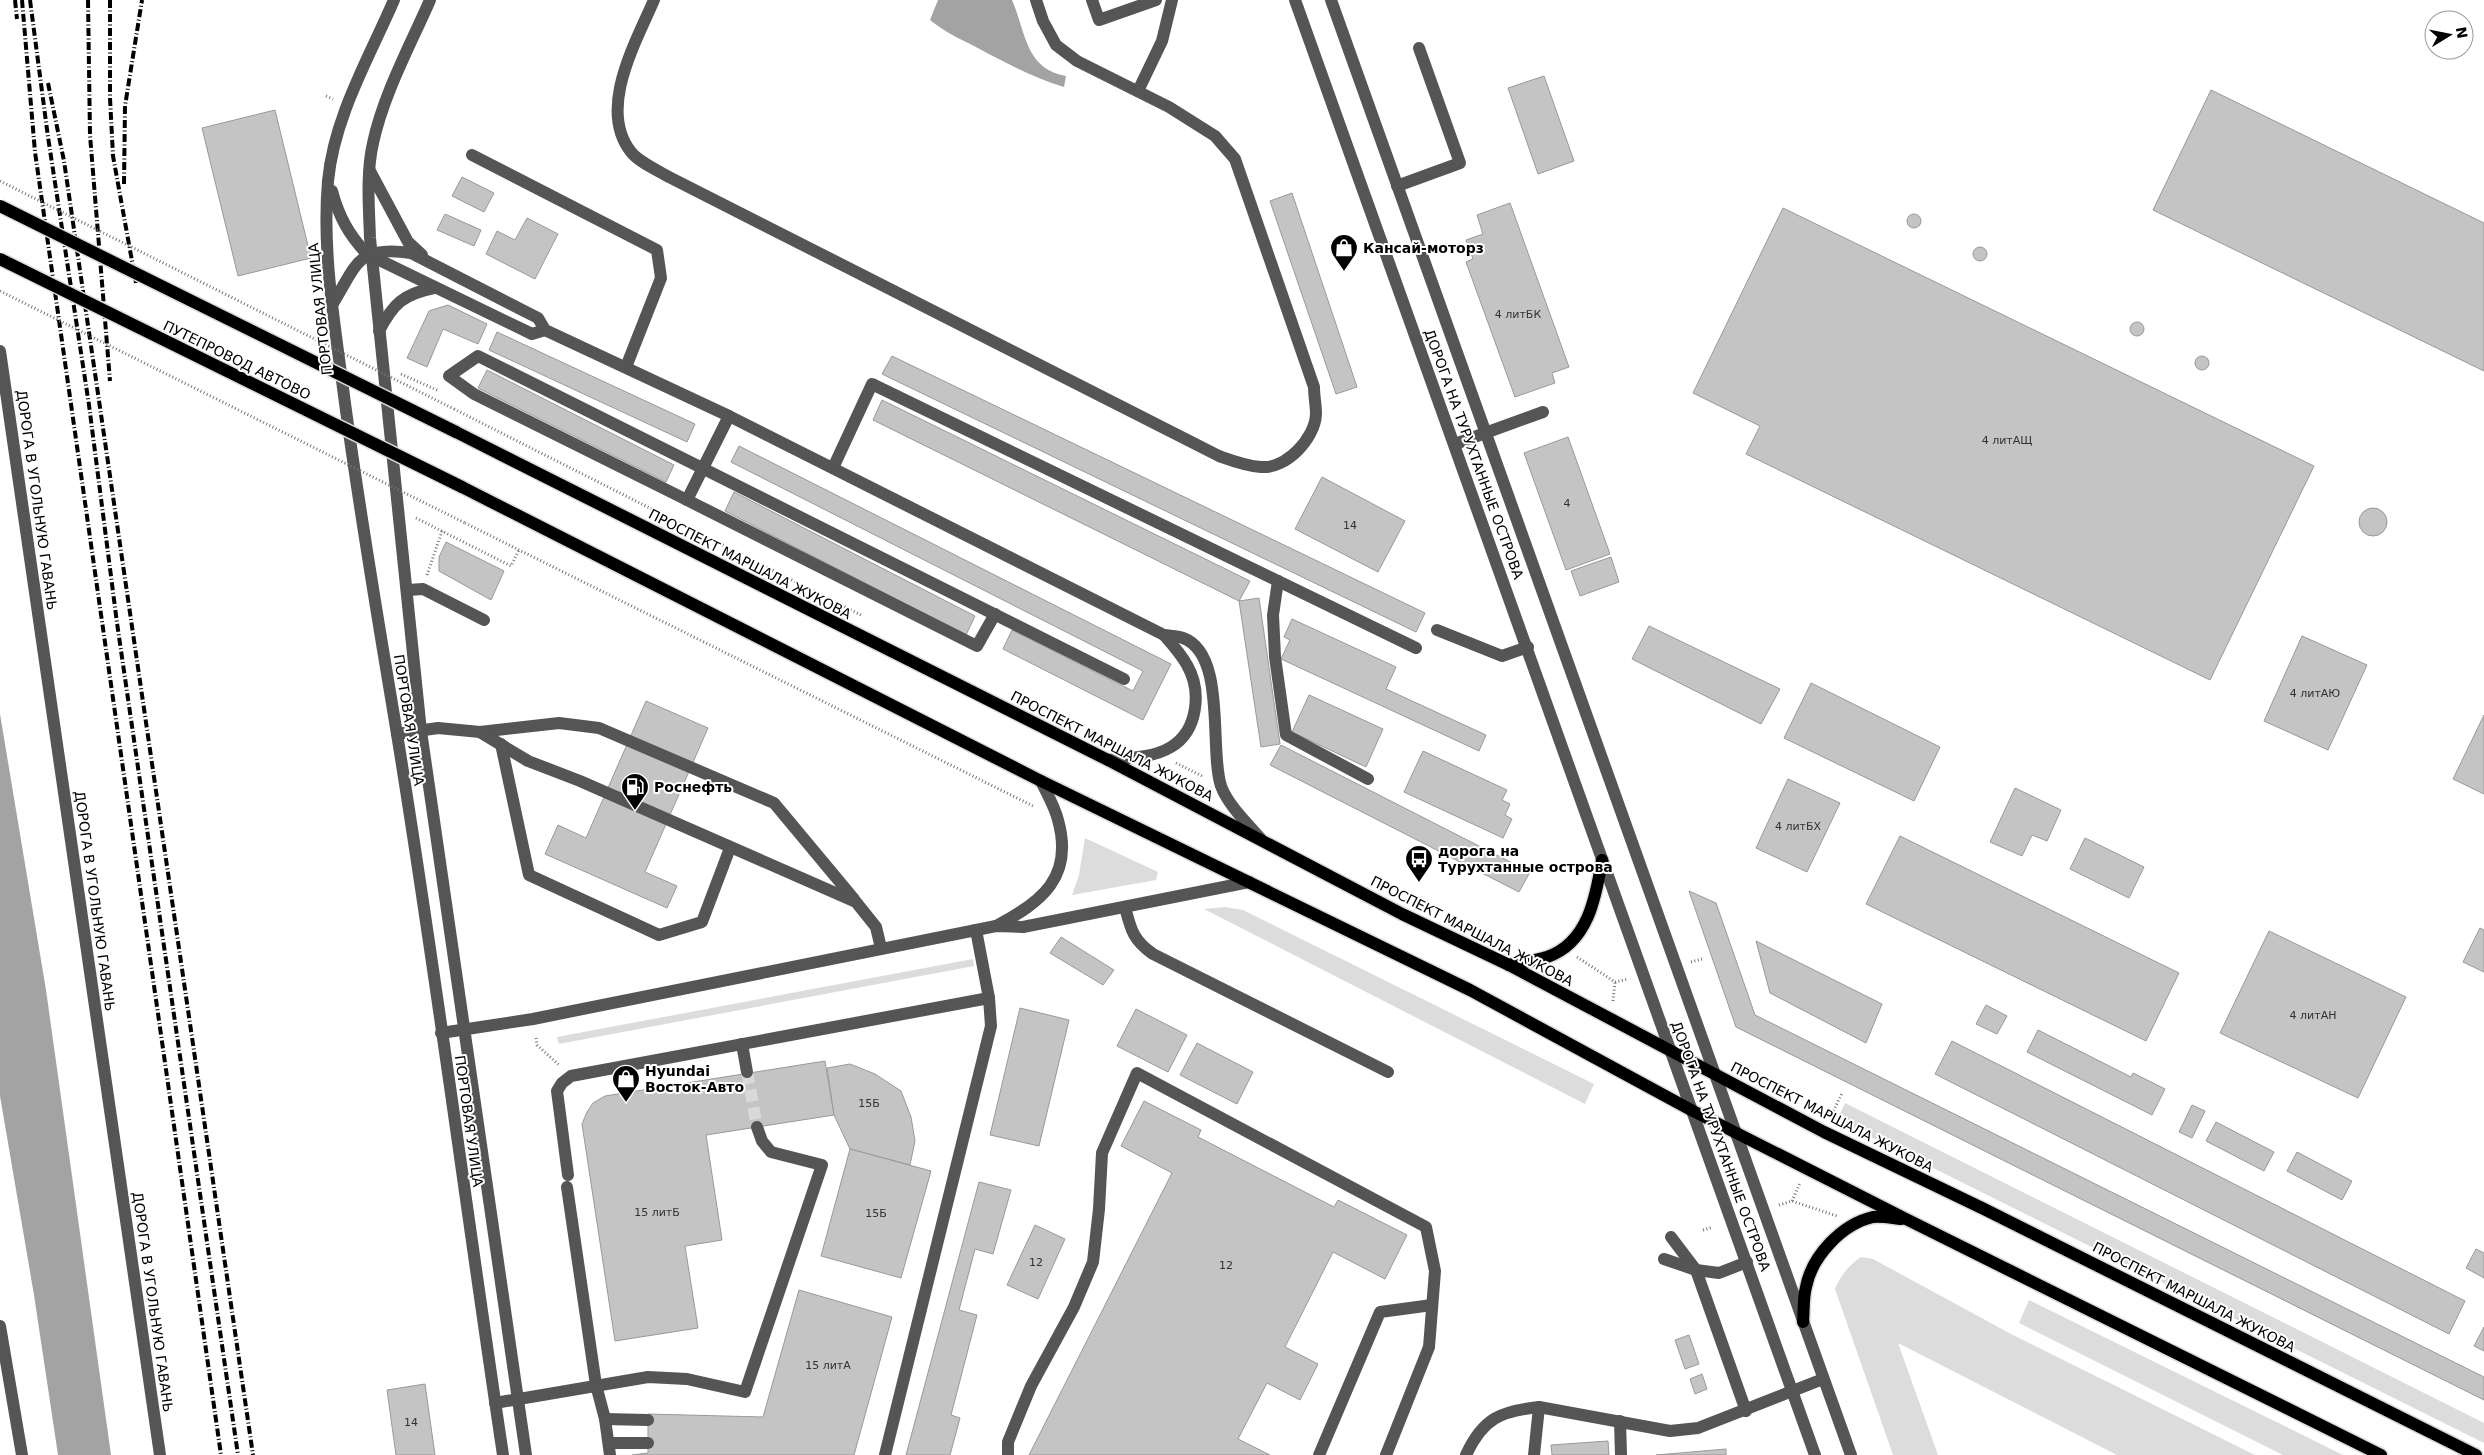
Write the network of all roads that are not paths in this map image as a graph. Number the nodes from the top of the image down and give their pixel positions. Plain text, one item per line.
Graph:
1 (394, 0) edge
2 (430, 0) edge
3 (654, 0) edge
4 (1036, 0) edge
5 (1092, 0) edge
6 (1156, 0) edge
7 (1172, 0) edge
8 (1295, 0) edge
9 (1331, 0) edge
10 (1419, 48) dead end
11 (1138, 92) junction
12 (472, 155) dead end
13 (370, 170) junction
14 (328, 178) junction
15 (1397, 186) junction
16 (0, 206) edge
17 (369, 255) junction
18 (0, 259) edge
19 (428, 260) junction
20 (434, 288) junction
21 (332, 305) junction
22 (544, 330) junction
23 (378, 331) junction
24 (0, 351) edge
25 (626, 367) junction
26 (1542, 412) dead end
27 (729, 416) junction
28 (1486, 433) junction
29 (1455, 444) junction
30 (833, 468) junction
31 (704, 469) junction
32 (687, 500) junction
33 (1278, 581) junction
34 (408, 590) junction
35 (995, 614) junction
36 (484, 620) dead end
37 (1437, 630) dead end
38 (1164, 635) junction
39 (1528, 647) junction
40 (1416, 648) dead end
41 (1124, 679) dead end
42 (421, 731) junction
43 (480, 732) junction
44 (397, 734) junction
45 (500, 744) junction
46 (1108, 760) junction
47 (1368, 779) dead end
48 (1041, 781) junction
49 (1260, 838) junction
50 (730, 848) junction
51 (1602, 860) junction
52 (1249, 882) junction
53 (856, 902) junction
54 (1125, 908) junction
55 (996, 926) junction
56 (976, 930) junction
57 (881, 948) junction
58 (1509, 965) junction
59 (989, 998) junction
60 (465, 1029) junction
61 (441, 1033) junction
62 (742, 1044) junction
63 (1673, 1052) junction
64 (747, 1072) tunnel mouth
65 (1388, 1072) dead end
66 (1717, 1076) junction
67 (1693, 1111) junction
68 (757, 1127) tunnel mouth
69 (1736, 1133) junction
70 (1906, 1219) junction
71 (1671, 1237) dead end
72 (1664, 1259) dead end
73 (1747, 1262) junction
74 (1696, 1270) junction
75 (1432, 1305) junction
76 (1803, 1322) junction
77 (0, 1326) edge
78 (1823, 1379) junction
79 (596, 1385) junction
80 (1792, 1390) junction
81 (518, 1399) junction
82 (495, 1403) junction
83 (1539, 1407) junction
84 (1746, 1411) junction
85 (605, 1419) junction
86 (648, 1420) dead end
87 (1620, 1421) junction
88 (648, 1444) dead end
89 (610, 1449) edge
90 (22, 1455) edge
91 (160, 1455) edge
92 (503, 1455) edge
93 (526, 1455) edge
94 (885, 1455) edge
95 (1008, 1455) edge
96 (1319, 1455) edge
97 (1386, 1455) edge
98 (1466, 1455) edge
99 (1534, 1455) edge
100 (1622, 1455) edge
101 (1815, 1455) edge
102 (1851, 1455) edge
103 (2381, 1455) edge
104 (2476, 1455) edge

1 - 14 street, ПОРТОВАЯ УЛИЦА
2 - 13 street, ПОРТОВАЯ УЛИЦА
3 - 11 street
4 - 11 street
5 - 6 street
7 - 11 street
8 - 29 street, ДОРОГА НА ТУРУХТАННЫЕ ОСТРОВА
9 - 15 street, ДОРОГА НА ТУРУХТАННЫЕ ОСТРОВА
10 - 15 street
12 - 25 street
13 - 17 street, ПОРТОВАЯ УЛИЦА
13 - 19 street
14 - 17 street
14 - 21 street, ПОРТОВАЯ УЛИЦА
15 - 28 street, ДОРОГА НА ТУРУХТАННЫЕ ОСТРОВА
16 - 46 main road, ПРОСПЕКТ МАРШАЛА ЖУКОВА, bridge
17 - 19 street
17 - 20 street
17 - 21 street
17 - 23 street, ПОРТОВАЯ УЛИЦА
18 - 48 main road, ПУТЕПРОВОД АВТОВО, bridge
19 - 22 street
20 - 22 street
20 - 23 street
21 - 44 street, ПОРТОВАЯ УЛИЦА
22 - 25 street
23 - 34 street, ПОРТОВАЯ УЛИЦА
24 - 91 street, ДОРОГА В УГОЛЬНУЮ ГАВАНЬ
25 - 27 street
26 - 28 street
27 - 30 street
27 - 31 street
28 - 29 street
28 - 66 street, ДОРОГА НА ТУРУХТАННЫЕ ОСТРОВА
29 - 39 street, ДОРОГА НА ТУРУХТАННЫЕ ОСТРОВА
30 - 33 street
30 - 38 street
31 - 32 street
31 - 32 street
31 - 35 street
32 - 35 street
33 - 40 street
33 - 47 street
34 - 36 street
34 - 42 street, ПОРТОВАЯ УЛИЦА
35 - 41 street
37 - 39 street
38 - 46 street
38 - 49 street
39 - 51 street, ДОРОГА НА ТУРУХТАННЫЕ ОСТРОВА
42 - 43 street
42 - 44 street
42 - 60 street, ПОРТОВАЯ УЛИЦА
43 - 45 street
43 - 53 street
44 - 61 street, ПОРТОВАЯ УЛИЦА
45 - 50 street
45 - 50 street
46 - 49 main road, ПРОСПЕКТ МАРШАЛА ЖУКОВА
48 - 52 main road
48 - 55 street
49 - 58 main road, ПРОСПЕКТ МАРШАЛА ЖУКОВА
50 - 53 street
51 - 58 main road
51 - 63 street, ДОРОГА НА ТУРУХТАННЫЕ ОСТРОВА
52 - 54 street
52 - 67 main road
53 - 57 street
54 - 55 street
54 - 65 street
55 - 56 street
56 - 57 street
56 - 59 street
57 - 60 street
58 - 63 main road, ПРОСПЕКТ МАРШАЛА ЖУКОВА
59 - 62 street
59 - 94 street
60 - 61 street
60 - 81 street, ПОРТОВАЯ УЛИЦА
61 - 82 street, ПОРТОВАЯ УЛИЦА
62 - 64 street
62 - 79 street
63 - 66 main road, ПРОСПЕКТ МАРШАЛА ЖУКОВА
63 - 67 street, ДОРОГА НА ТУРУХТАННЫЕ ОСТРОВА
66 - 69 street, ДОРОГА НА ТУРУХТАННЫЕ ОСТРОВА
66 - 104 main road, ПРОСПЕКТ МАРШАЛА ЖУКОВА
67 - 69 main road
67 - 73 street, ДОРОГА НА ТУРУХТАННЫЕ ОСТРОВА
68 - 79 street
69 - 70 main road
69 - 76 street, ДОРОГА НА ТУРУХТАННЫЕ ОСТРОВА
70 - 76 main road
70 - 103 main road
71 - 74 street
72 - 74 street
73 - 74 street
73 - 80 street, ДОРОГА НА ТУРУХТАННЫЕ ОСТРОВА
74 - 84 street
75 - 95 street
75 - 96 street
75 - 97 street
76 - 78 street, ДОРОГА НА ТУРУХТАННЫЕ ОСТРОВА
77 - 90 street
78 - 80 street
78 - 102 street, ДОРОГА НА ТУРУХТАННЫЕ ОСТРОВА
79 - 81 street
79 - 85 street
80 - 84 street
80 - 101 street, ДОРОГА НА ТУРУХТАННЫЕ ОСТРОВА
81 - 82 street
81 - 93 street, ПОРТОВАЯ УЛИЦА
82 - 92 street, ПОРТОВАЯ УЛИЦА
83 - 87 street
83 - 98 street
83 - 99 street
84 - 87 street
85 - 86 street
85 - 89 street
87 - 100 street
88 - 89 street

